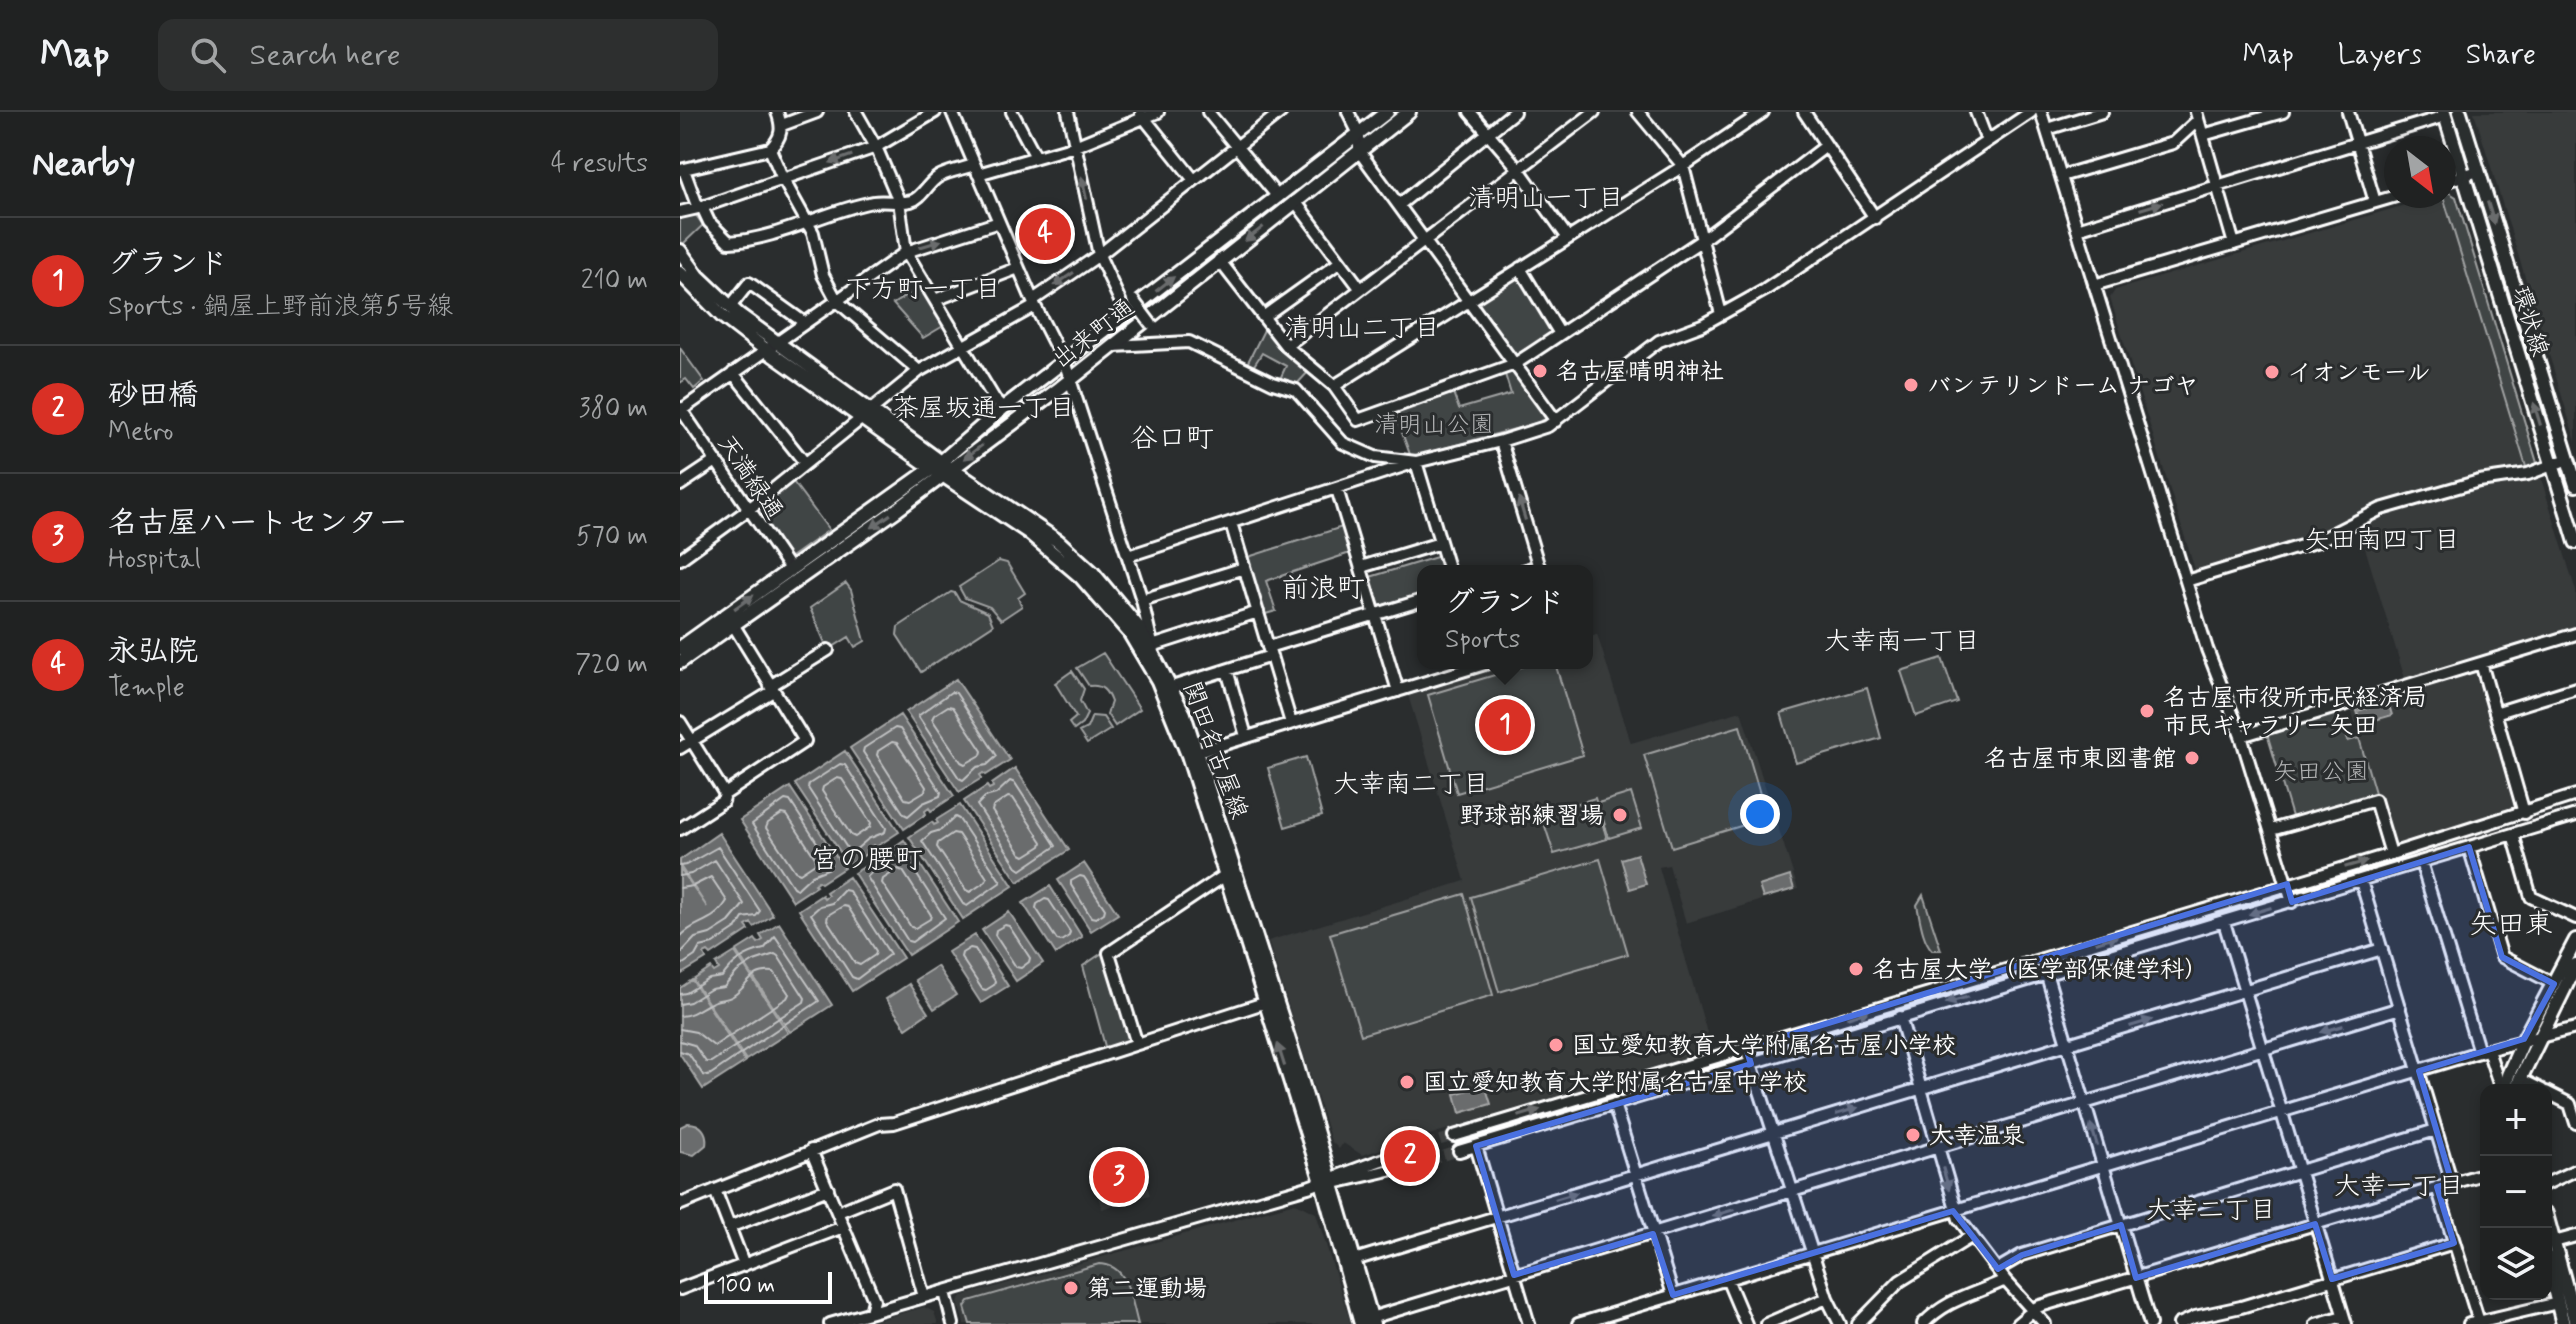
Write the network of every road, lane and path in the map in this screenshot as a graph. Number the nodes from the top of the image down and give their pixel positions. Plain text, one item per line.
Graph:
1 (777, 112) edge
2 (817, 112) edge
3 (856, 112) edge
4 (935, 112) edge
5 (952, 112) edge
6 (1012, 112) edge
7 (1068, 112) edge
8 (1158, 112) edge
9 (1208, 112) edge
10 (1281, 112) edge
11 (1348, 112) edge
12 (1387, 112) edge
13 (1409, 112) edge
14 (1470, 112) edge
15 (1514, 112) edge
16 (1594, 112) edge
17 (1638, 112) edge
18 (1763, 112) edge
19 (1804, 112) edge
20 (1976, 112) edge
21 (2031, 112) edge
22 (2041, 112) edge
23 (2102, 112) edge
24 (2283, 112) edge
25 (2348, 112) edge
26 (2460, 112) edge
27 (2444, 114) edge
28 (1142, 115) edge
29 (2197, 116) edge
30 (782, 125) junction
31 (2047, 129) junction
32 (1487, 133) junction
33 (1359, 134) junction
34 (2203, 135) junction
35 (1987, 141) junction
36 (2358, 144) junction
37 (1075, 146) junction
38 (1236, 146) junction
39 (1826, 146) junction
40 (876, 147) junction
41 (770, 149) junction
42 (1359, 151) junction
43 (1036, 157) junction
44 (1683, 166) junction
45 (1518, 168) junction
46 (682, 170) edge
47 (976, 170) junction
48 (2478, 171) junction
49 (2061, 176) junction
50 (2464, 176) junction
51 (2456, 178) edge
52 (783, 179) junction
53 (1194, 180) junction
54 (2218, 186) junction
55 (1278, 197) junction
56 (2384, 199) edge
57 (899, 201) junction
58 (1295, 201) junction
59 (2375, 202) junction
60 (1400, 204) junction
61 (700, 208) junction
62 (680, 212) edge
63 (1875, 218) junction
64 (805, 222) junction
65 (999, 222) junction
66 (2077, 229) junction
67 (1568, 238) junction
68 (1425, 239) junction
69 (1702, 240) junction
70 (2234, 244) junction
71 (680, 251) edge
72 (906, 252) junction
73 (1099, 255) junction
74 (1219, 260) junction
75 (1340, 262) junction
76 (1018, 268) junction
77 (1520, 268) junction
78 (680, 273) edge
79 (2094, 285) junction
80 (1360, 288) junction
81 (935, 300) junction
82 (1133, 300) dead end
83 (1468, 300) junction
84 (837, 301) junction
85 (1034, 303) junction
86 (730, 307) junction
87 (1126, 314) junction
88 (1721, 314) junction
89 (1263, 317) junction
90 (805, 323) junction
91 (1151, 324) dead end
92 (1560, 334) junction
93 (772, 346) junction
94 (963, 346) junction
95 (1114, 346) junction
96 (1286, 346) junction
97 (1063, 362) junction
98 (1515, 364) junction
99 (919, 371) junction
100 (733, 373) junction
101 (1070, 381) junction
102 (1334, 386) junction
103 (1003, 408) junction
104 (681, 410) edge
105 (867, 414) junction
106 (1556, 421) junction
107 (1501, 441) junction
108 (2568, 459) junction
109 (716, 461) junction
110 (1416, 462) junction
111 (805, 463) junction
112 (2553, 465) junction
113 (942, 468) junction
114 (680, 485) edge
115 (2576, 485) edge
116 (1337, 489) junction
117 (749, 509) junction
118 (1231, 523) junction
119 (2576, 542) edge
120 (1440, 543) junction
121 (1128, 556) junction
122 (680, 559) edge
123 (1447, 565) edge
124 (1538, 565) edge
125 (1361, 567) junction
126 (1244, 568) junction
127 (790, 569) junction
128 (2186, 581) junction
129 (1142, 600) junction
130 (1417, 602) edge
131 (1258, 612) junction
132 (1375, 615) junction
133 (734, 626) junction
134 (2576, 634) edge
135 (680, 648) edge
136 (828, 650) dead end
137 (1270, 652) junction
138 (1151, 654) junction
139 (680, 662) edge
140 (2481, 663) junction
141 (1469, 669) edge
142 (1227, 670) junction
143 (1172, 687) junction
144 (772, 688) junction
145 (2576, 688) edge
146 (1398, 691) junction
147 (2495, 713) junction
148 (680, 722) edge
149 (1291, 723) junction
150 (1246, 736) junction
151 (2241, 736) junction
152 (691, 740) junction
153 (680, 748) edge
154 (1192, 753) junction
155 (725, 794) junction
156 (2576, 795) edge
157 (2524, 813) junction
158 (2576, 815) edge
159 (680, 829) edge
160 (2271, 830) junction
161 (2513, 834) junction
162 (2469, 847) junction
163 (2391, 854) junction
164 (2421, 862) junction
165 (1224, 876) junction
166 (2361, 881) junction
167 (2287, 884) junction
168 (2292, 902) junction
169 (2576, 918) edge
170 (2224, 922) junction
171 (2576, 940) edge
172 (2382, 949) junction
173 (2042, 959) junction
174 (2576, 965) edge
175 (2046, 975) junction
176 (2565, 987) edge
177 (2246, 991) junction
178 (1270, 1001) junction
179 (2400, 1008) junction
180 (1900, 1017) junction
181 (2576, 1028) edge
182 (2524, 1039) junction
183 (2540, 1039) junction
184 (1137, 1044) junction
185 (2066, 1045) junction
186 (1746, 1048) junction
187 (2263, 1050) junction
188 (2484, 1051) junction
189 (1751, 1064) junction
190 (2419, 1071) junction
191 (2500, 1084) edge
192 (2505, 1084) edge
193 (2518, 1084) edge
194 (1920, 1090) junction
195 (2552, 1095) edge
196 (1614, 1104) junction
197 (2084, 1104) junction
198 (2281, 1112) junction
199 (2576, 1123) edge
200 (2436, 1130) junction
201 (1774, 1133) junction
202 (1454, 1136) tunnel mouth
203 (1476, 1146) junction
204 (1937, 1148) junction
205 (1411, 1149) tunnel mouth
206 (811, 1150) junction
207 (1459, 1151) tunnel mouth
208 (1415, 1164) tunnel mouth
209 (2103, 1166) junction
210 (2576, 1170) edge
211 (2299, 1171) junction
212 (1636, 1175) junction
213 (2480, 1175) edge
214 (2552, 1181) edge
215 (1327, 1182) junction
216 (2452, 1183) junction
217 (2437, 1187) junction
218 (828, 1189) junction
219 (715, 1190) junction
220 (1792, 1192) junction
221 (680, 1203) edge
222 (1956, 1210) junction
223 (838, 1212) junction
224 (1496, 1217) junction
225 (2315, 1224) junction
226 (2121, 1225) junction
227 (729, 1227) junction
228 (843, 1227) junction
229 (2550, 1228) edge
230 (1653, 1234) junction
231 (1972, 1236) junction
232 (2576, 1236) edge
233 (2554, 1242) junction
234 (2454, 1243) junction
235 (1813, 1253) junction
236 (1354, 1260) junction
237 (744, 1265) junction
238 (1998, 1269) junction
239 (2552, 1269) edge
240 (1514, 1275) junction
241 (2136, 1278) junction
242 (1727, 1279) junction
243 (2332, 1279) junction
244 (2005, 1280) junction
245 (680, 1289) edge
246 (945, 1292) junction
247 (1673, 1295) junction
248 (924, 1297) junction
249 (1827, 1298) junction
250 (2568, 1301) edge
251 (871, 1312) junction
252 (2033, 1312) junction
253 (2345, 1320) edge
254 (1366, 1322) edge
255 (2474, 1323) edge
256 (2576, 1323) edge
257 (830, 1324) edge
258 (953, 1324) edge
259 (1529, 1324) edge
260 (1578, 1324) edge
261 (1746, 1324) edge
262 (1766, 1324) edge
263 (1840, 1324) edge
264 (1858, 1324) edge
265 (1923, 1324) edge
266 (2017, 1324) edge
267 (2045, 1324) edge
268 (2150, 1324) edge
269 (2179, 1324) edge
270 (2316, 1324) edge
271 (2563, 1324) edge

1 - 30 street
2 - 30 street
3 - 40 street
4 - 40 street
5 - 47 street
6 - 43 street
7 - 37 street
8 - 28 street
9 - 38 street
10 - 38 street
11 - 33 street
12 - 33 main road, 出来町通
13 - 42 main road, 出来町通
14 - 32 street
15 - 32 street
16 - 45 street
17 - 44 street
18 - 44 street
19 - 39 street
20 - 35 street
21 - 35 street
22 - 31 street
23 - 31 street
24 - 34 street
25 - 36 street
26 - 48 main road, 環状線
27 - 36 street
27 - 50 main road, 環状線
28 - 37 street
28 - 53 street
29 - 34 street
29 - 49 street
30 - 41 street
31 - 49 street
32 - 45 street
32 - 60 street
33 - 42 street
33 - 55 main road, 出来町通
34 - 54 street
35 - 63 street
36 - 54 street
36 - 59 street
37 - 43 street
73 -> 37 street
38 - 53 street
38 - 55 street
39 - 63 street
39 - 69 street
40 -> 52 street
40 - 57 street
41 - 46 street
41 - 52 street
42 - 58 main road, 出来町通
42 - 60 street
43 - 47 street
44 - 67 street
44 - 69 street
45 - 67 street
45 - 68 street
46 - 61 street
47 - 57 street
47 - 65 street
48 - 50 street
48 -> 108 main road, 環状線
49 - 66 street
50 - 51 street
112 -> 50 main road, 環状線
52 - 61 street
52 - 64 street
53 - 73 street
66 -> 54 street
54 - 70 street
87 -> 55 main road, 出来町通
56 - 59 street
57 - 64 street
57 - 72 street
58 -> 74 main road, 出来町通
58 - 75 street
59 - 70 street
60 - 68 street
61 - 62 street
61 - 64 street
63 - 88 street
64 - 84 street
72 -> 65 street
65 - 76 street
66 - 79 street
67 - 77 street
68 - 80 street
68 - 83 street
69 - 88 street
69 - 92 street
70 - 79 street
71 - 86 main road, 関田名古屋線
72 - 81 street
72 - 84 street
73 -> 85 street
73 - 87 street
74 - 89 street
74 - 95 main road, 出来町通
75 - 80 street
75 - 89 street
76 - 81 street
76 - 85 street
77 - 83 street
77 - 92 street
78 - 93 main road, 関田名古屋線
79 - 128 street
80 - 96 street
81 - 94 street
82 - 91 street, bridge
83 - 98 street
83 - 102 street
84 - 90 street
84 - 99 street
85 - 94 street
85 - 97 street
86 - 90 street
86 - 93 main road, 関田名古屋線
87 - 97 main road, 出来町通
88 - 106 street
89 - 96 street
90 - 93 street
92 - 98 street
93 - 100 street
93 - 105 main road, 関田名古屋線
94 - 99 street
94 - 103 street
95 - 101 main road, 出来町通
95 - 110 street
96 - 102 street
97 - 101 street
97 - 103 main road, 出来町通
98 - 102 street
98 - 106 street
99 - 105 street
100 - 104 street
100 - 111 street
101 -> 113 main road, 出来町通
101 - 121 street
103 - 113 main road, 出来町通
104 - 109 street, 天満緑通
105 - 111 street
105 - 113 main road, 関田名古屋線
106 - 107 street
107 - 110 street
124 -> 107 street
108 - 112 street
108 - 115 main road, 環状線
109 - 114 street
109 - 117 street, 天満緑通
110 - 116 street
110 - 120 street
111 - 117 street
112 - 119 main road, 環状線
112 - 128 street
113 - 127 main road, 出来町通
113 -> 133 main road, 出来町通
113 - 138 main road, 関田名古屋線
116 - 118 street
116 - 125 street
117 - 122 street
117 - 127 street, 天満緑通
118 - 121 street
118 - 126 street
120 - 123 street
120 - 125 street
121 - 129 street
125 - 132 street
126 - 129 street
126 - 131 street
135 -> 127 main road, 出来町通
128 - 151 street
129 - 138 street
130 - 132 street
131 - 137 street
131 - 138 street
132 - 137 street
132 - 146 street
133 - 139 main road, 出来町通
133 - 144 street
134 - 140 street
136 - 144 street
137 - 142 street
137 - 149 street
138 - 143 main road, 関田名古屋線
138 - 154 main road, 関田名古屋線
140 - 147 street
140 - 151 street
141 - 146 street
142 - 143 street
142 - 150 street
143 - 154 main road, 関田名古屋線
144 - 152 street
144 - 155 street
145 - 147 street
146 - 149 street
147 - 157 street
148 - 152 street
149 - 150 street
150 - 154 street
151 - 160 street
152 - 153 street
152 - 155 street
154 - 165 main road, 関田名古屋線
154 - 178 main road, 関田名古屋線
155 - 159 street
156 - 157 street
157 - 163 street
158 - 161 street
160 - 163 street
160 - 167 street
161 - 162 street
161 - 169 street
162 - 164 street
162 - 176 street
167 -> 163 street
164 - 166 street
164 - 188 street
165 - 178 main road, 関田名古屋線
165 - 184 street
166 - 168 street
166 - 172 street
167 - 168 street
173 -> 167 street
168 -> 170 street
170 - 175 street
170 - 177 street
171 - 176 main road
172 - 177 street
172 - 179 street
173 - 175 street
186 -> 173 street
174 - 176 main road
175 -> 180 street
175 - 185 street
176 - 182 main road
176 - 183 main road
185 -> 177 street
177 - 187 street
178 - 184 street
178 - 215 main road, 関田名古屋線
179 -> 187 street
179 - 190 street
180 - 189 street
180 - 194 street
181 - 183 street
182 - 183 street
182 - 188 street
182 - 192 main road
183 - 193 main road
184 - 206 street
185 - 194 street
185 - 197 street
186 - 189 street
202 -> 186 street
187 - 197 street
187 - 198 street
188 - 190 street
188 - 191 street
189 - 196 street
189 - 201 street
190 - 198 street
190 - 200 street
201 -> 194 street
194 - 204 street
195 - 199 street
196 - 203 street
196 - 212 street
197 - 204 street
209 -> 197 street
198 - 209 street
198 - 211 street
200 - 211 street
200 - 216 street
201 - 212 street
201 - 220 street
203 - 207 street
203 - 224 street
204 - 220 street
204 -> 222 street
205 - 215 street
206 - 218 street
206 - 219 street
208 - 215 street
209 - 222 street
209 - 226 street
210 - 214 street
211 - 225 street
211 - 226 street
224 -> 212 street
212 - 230 street
213 - 216 street
215 - 236 main road, 関田名古屋線
215 - 246 street
215 - 254 main road, 関田名古屋線
216 - 217 street
217 - 225 street
217 - 234 street
218 - 223 street
218 - 227 street
219 - 221 street
219 - 227 street
220 -> 230 street
220 - 235 street
222 - 231 street
222 - 235 street
223 - 228 street
223 - 248 street
224 - 236 street
224 - 240 street
225 - 241 street
225 - 243 street
226 - 238 street
226 - 241 street
227 - 237 street
228 - 237 street
228 - 251 street
229 - 233 main road
230 - 240 street
230 - 247 street
231 - 238 street
231 - 264 street
232 - 233 street
233 - 250 main road
234 - 243 street
234 - 255 street
235 - 242 street
235 - 249 street
236 - 254 main road, 関田名古屋線
237 - 245 street
238 - 244 street
239 - 250 main road
240 - 254 street
240 - 259 street
241 - 252 street
241 - 268 street
242 - 247 street
242 - 261 street
243 - 253 street
243 - 269 street
244 - 252 street
244 - 265 street
246 - 248 street
246 - 258 street
247 - 260 street
248 - 251 street
249 - 262 street
249 - 263 street
250 - 255 street
250 - 256 main road
250 - 271 main road
251 - 257 street
252 - 266 street
252 - 267 street
253 - 270 street

